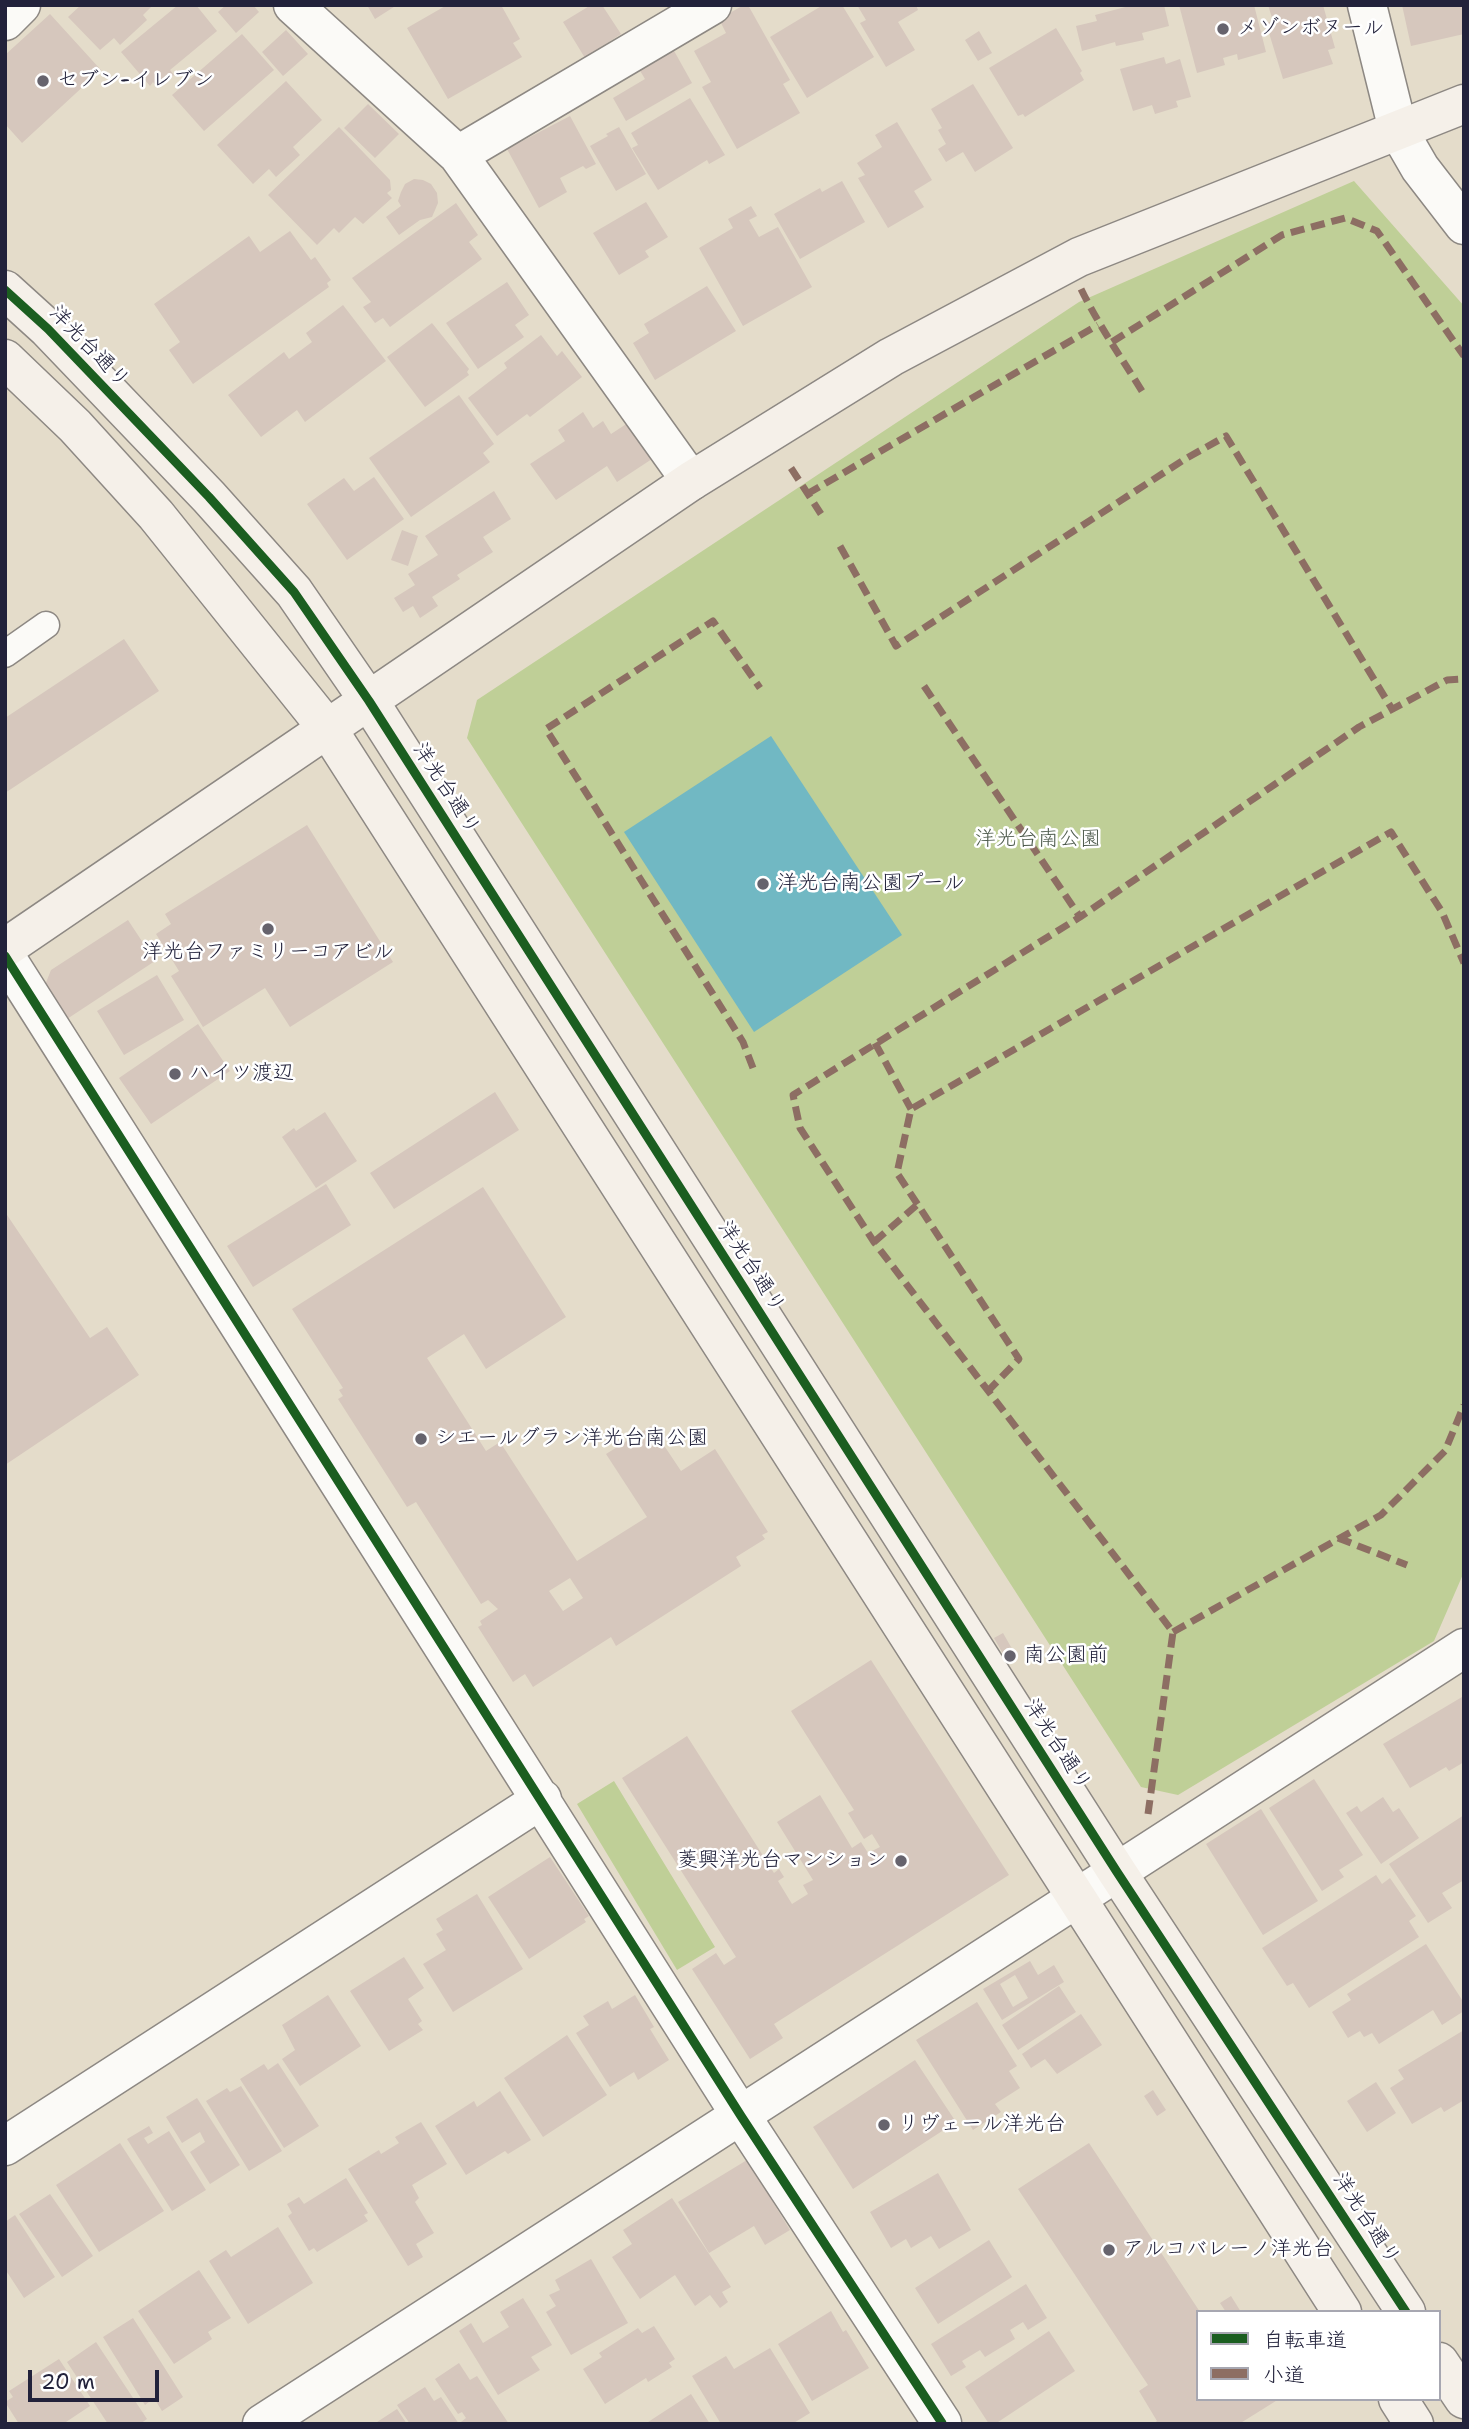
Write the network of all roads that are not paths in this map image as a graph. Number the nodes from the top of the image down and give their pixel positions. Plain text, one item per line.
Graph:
1 (21, 5) edge
2 (293, 5) edge
3 (712, 5) edge
4 (1367, 5) edge
5 (5, 21) edge
6 (1464, 104) edge
7 (1398, 130) junction
8 (458, 155) junction
9 (1464, 225) edge
10 (5, 290) edge
11 (6, 361) edge
12 (691, 481) junction
13 (46, 625) dead end
14 (5, 654) edge
15 (369, 701) junction
16 (327, 729) junction
17 (5, 948) edge
18 (5, 956) edge
19 (1464, 1649) edge
20 (542, 1799) junction
21 (1117, 1872) junction
22 (1077, 1898) junction
23 (741, 2116) junction
24 (5, 2146) edge
25 (1341, 2310) edge
26 (1405, 2310) edge
27 (1441, 2365) edge
28 (1464, 2399) edge
29 (1399, 2401) edge
30 (942, 2423) edge
31 (261, 2424) edge
32 (1414, 2424) edge

1 - 5 street
2 - 8 street
3 - 8 street
4 - 7 street
6 - 7 street
7 - 9 street
7 - 12 street
8 - 12 street
10 - 15 street, 洋光台通り
11 - 16 street
12 - 15 street
13 - 14 lane
15 - 16 street
15 - 21 street, 洋光台通り
16 - 17 street
16 - 22 street
18 - 20 street
19 - 21 street
20 - 23 street
20 - 24 street
21 - 22 street
21 - 26 street, 洋光台通り
22 - 23 street
22 - 25 street
23 - 30 street
23 - 31 street
27 - 28 street
29 - 32 street

